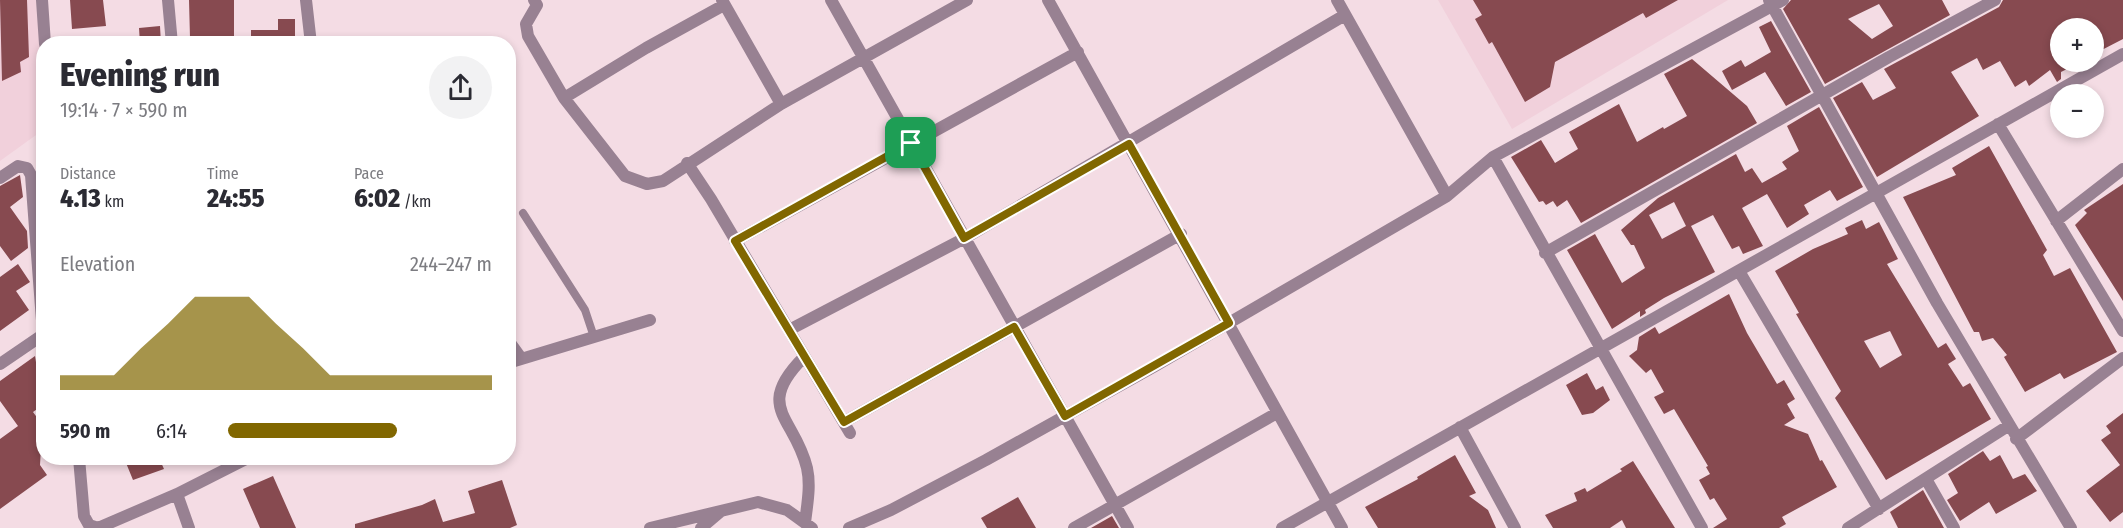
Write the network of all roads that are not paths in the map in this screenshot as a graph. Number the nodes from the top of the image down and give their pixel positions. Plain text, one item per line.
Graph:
1 (42, 0) edge
2 (168, 0) edge
3 (306, 0) edge
4 (831, 0) edge
5 (967, 0) edge
6 (1048, 0) edge
7 (1337, 0) edge
8 (1995, 0) edge
9 (539, 2) edge
10 (723, 2) edge
11 (1775, 2) edge
12 (945, 5) edge
13 (1345, 15) junction
14 (44, 36) edge
15 (171, 36) edge
16 (310, 36) edge
17 (1078, 52) junction
18 (2123, 54) edge
19 (863, 58) junction
20 (1822, 95) junction
21 (564, 98) junction
22 (781, 104) junction
23 (1998, 124) junction
24 (911, 143) junction
25 (1129, 144) junction
26 (1493, 157) junction
27 (687, 163) junction
28 (2123, 169) edge
29 (0, 178) edge
30 (1876, 192) junction
31 (1447, 196) junction
32 (523, 213) dead end
33 (2056, 221) junction
34 (36, 228) edge
35 (1181, 234) junction
36 (964, 238) junction
37 (735, 241) junction
38 (1545, 253) junction
39 (1739, 271) junction
40 (650, 320) dead end
41 (1229, 323) junction
42 (1014, 327) junction
43 (789, 330) junction
44 (2123, 331) edge
45 (594, 337) junction
46 (36, 342) edge
47 (1600, 347) junction
48 (804, 357) junction
49 (2123, 358) edge
50 (516, 361) edge
51 (0, 364) edge
52 (1278, 413) junction
53 (1065, 416) junction
54 (2008, 426) junction
55 (1460, 427) junction
56 (2016, 439) junction
57 (80, 465) edge
58 (234, 465) edge
59 (1926, 479) junction
60 (177, 494) junction
61 (1327, 502) junction
62 (1114, 504) junction
63 (1879, 509) junction
64 (723, 510) junction
65 (809, 526) edge
66 (87, 527) edge
67 (189, 528) edge
68 (650, 528) edge
69 (701, 528) edge
70 (849, 528) edge
71 (1074, 528) edge
72 (1128, 528) edge
73 (1282, 528) edge
74 (1342, 528) edge
75 (1515, 528) edge
76 (1702, 528) edge
77 (1848, 528) edge
78 (1954, 528) edge
79 (2071, 528) edge

1 - 14 street
2 - 15 street
3 - 16 street
4 - 19 street
5 - 12 street
6 - 17 street
7 - 13 street
8 - 20 street
9 - 21 street
10 - 21 street
10 - 22 street
11 - 20 street
11 - 26 street
12 - 19 street
13 - 25 street
13 - 31 street
17 - 24 street
17 - 25 street
18 - 23 street
19 - 22 street
19 - 24 street
20 - 30 street
20 - 38 street
21 - 27 street
22 - 27 street
23 - 30 street
23 - 33 street
24 - 36 street
24 - 37 street
25 - 35 street
25 - 36 street
26 - 31 street
26 - 38 street
27 - 37 street
28 - 33 street
29 - 34 street
30 - 39 street
30 - 54 street
31 - 41 street
32 - 45 lane
33 - 44 street
35 - 41 street
35 - 42 street
36 - 42 street
36 - 43 street
37 - 43 street
38 - 47 street
39 - 47 street
39 - 63 street
40 - 45 street
41 - 52 street
41 - 53 street
42 - 48 street
42 - 53 street
43 - 48 street
45 - 50 street
46 - 51 street
47 - 55 street
47 - 76 street
48 - 65 street
49 - 56 street
52 - 61 street
52 - 62 street
53 - 62 street
53 - 70 street
54 - 56 street
54 - 59 street
55 - 61 street
55 - 75 street
56 - 79 street
57 - 66 street
58 - 60 street
59 - 63 street
59 - 78 street
60 - 66 street
60 - 67 street
61 - 73 street
61 - 74 street
62 - 71 street
62 - 72 street
63 - 77 street
64 - 65 street
64 - 68 street
64 - 69 street

